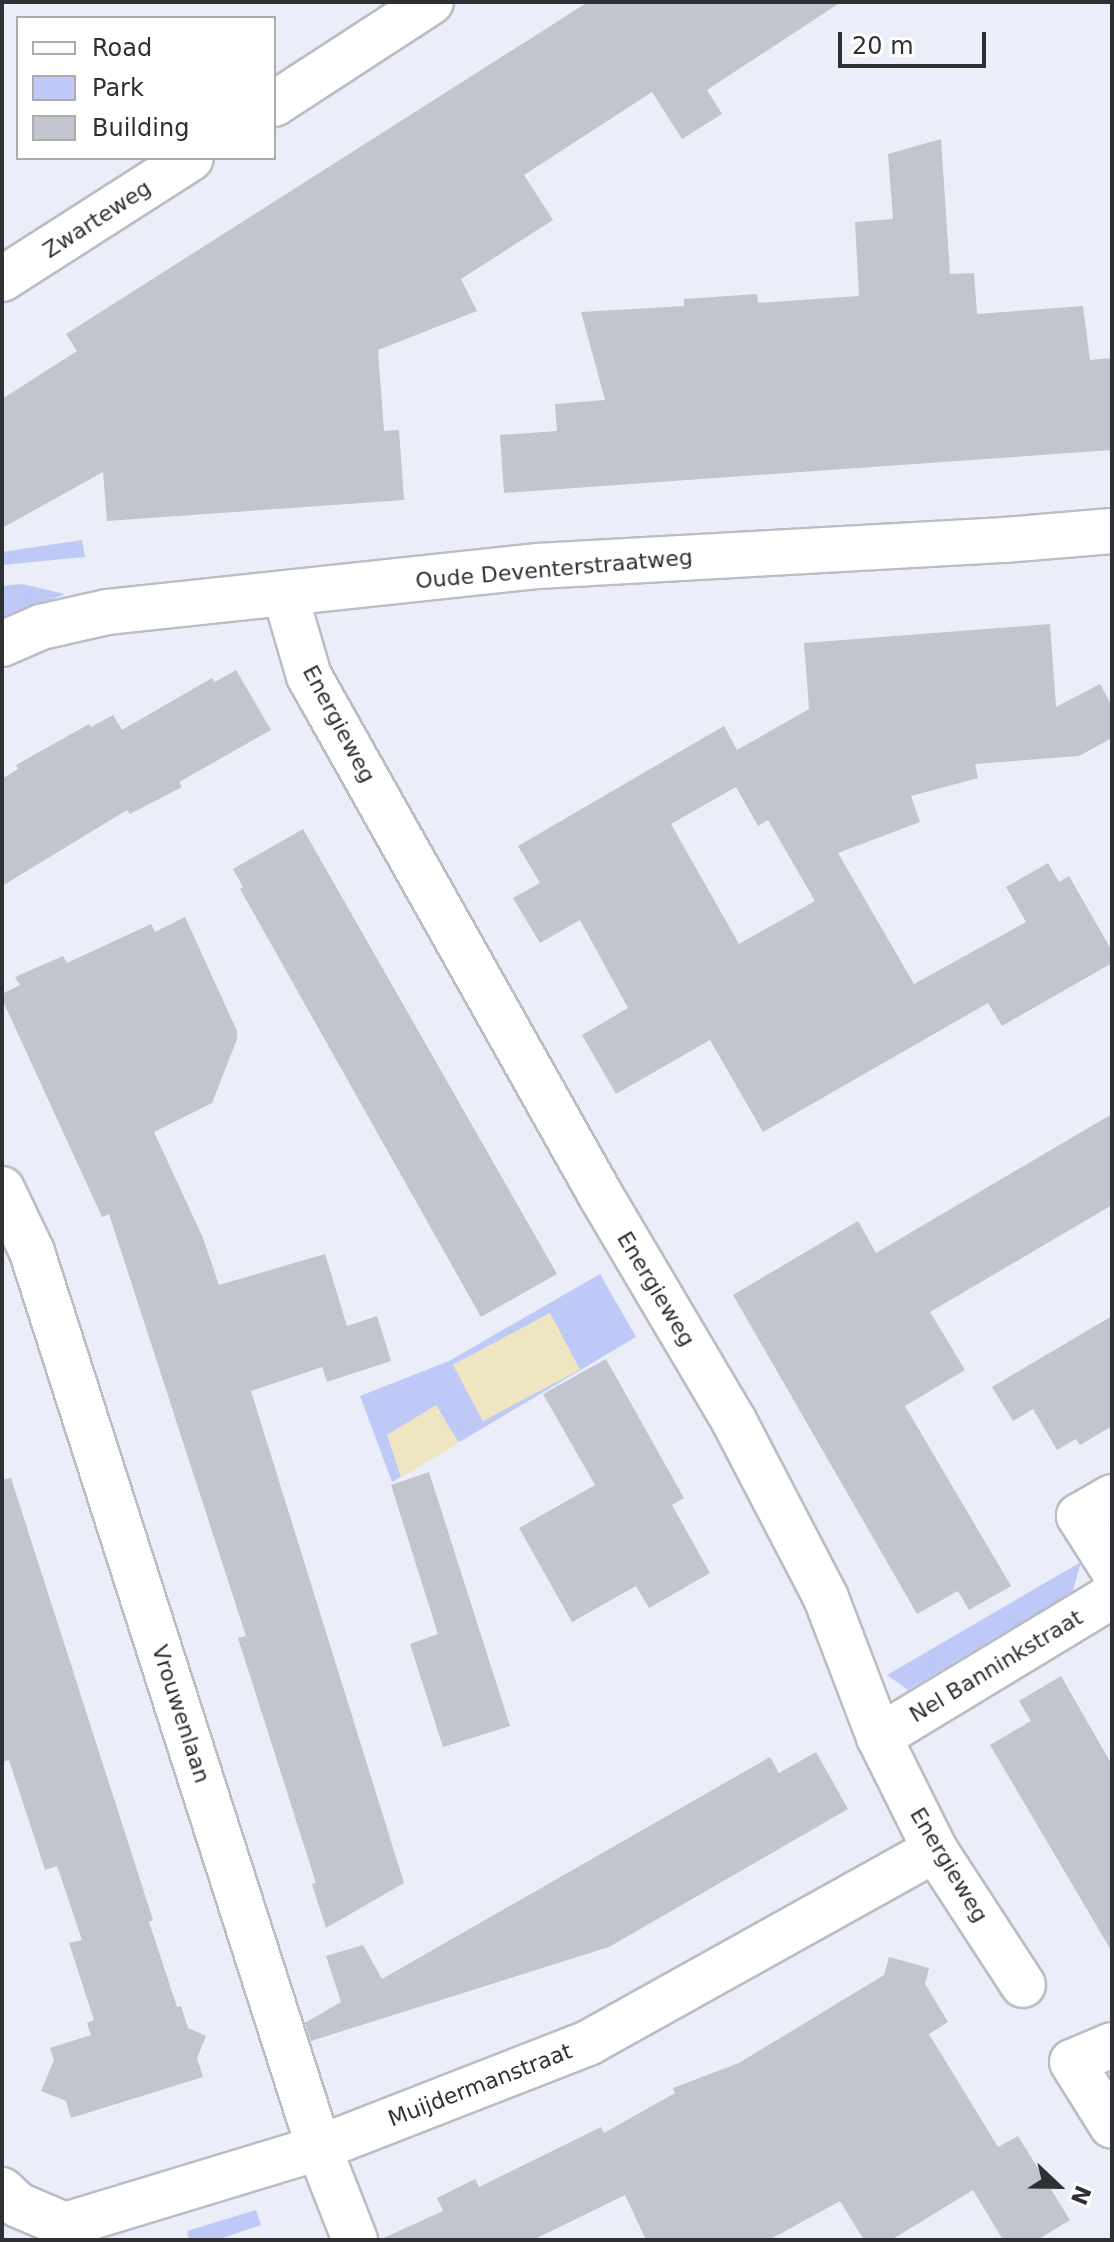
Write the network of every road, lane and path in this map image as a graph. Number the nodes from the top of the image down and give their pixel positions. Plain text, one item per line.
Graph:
1 (431, 2) edge
2 (276, 103) edge
3 (188, 160) edge
4 (2, 279) edge
5 (1112, 531) edge
6 (285, 594) junction
7 (2, 644) edge
8 (2, 1189) edge
9 (1112, 1497) edge
10 (1112, 1568) edge
11 (1112, 1596) edge
12 (879, 1737) junction
13 (935, 1850) junction
14 (1023, 1985) dead end
15 (1112, 2045) edge
16 (1112, 2126) edge
17 (319, 2148) junction
18 (2, 2190) edge
19 (355, 2240) edge

1 - 2 street
3 - 4 street, Zwarteweg
5 - 6 street, Oude Deventerstraatweg
6 - 7 street, Oude Deventerstraatweg
6 - 12 street, Energieweg
8 - 17 street, Vrouwenlaan
9 - 10 street
11 - 12 street, Nel Banninkstraat
12 - 13 street, Energieweg
13 - 14 street, Energieweg
13 - 17 street, Muijdermanstraat
15 - 16 street
17 - 18 street, Muijdermanstraat
17 - 19 street, Vrouwenlaan

